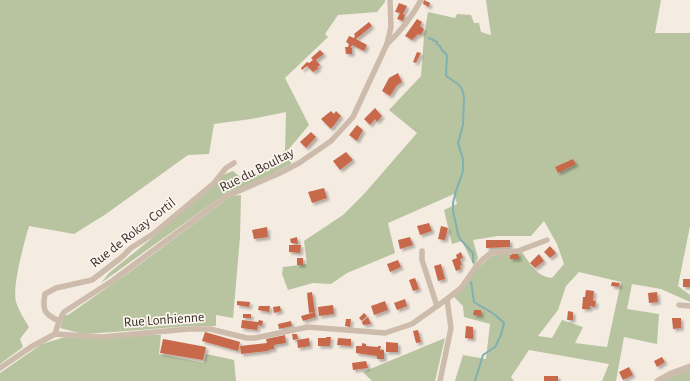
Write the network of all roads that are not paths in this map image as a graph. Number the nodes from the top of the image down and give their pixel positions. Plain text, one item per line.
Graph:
1 (390, 0) edge
2 (421, 0) edge
3 (387, 44) junction
4 (234, 163) dead end
5 (547, 240) dead end
6 (422, 251) dead end
7 (447, 299) junction
8 (679, 305) dead end
9 (437, 306) junction
10 (690, 306) edge
11 (59, 321) junction
12 (55, 334) junction
13 (690, 367) edge
14 (0, 368) edge
15 (440, 381) edge
16 (658, 381) edge

1 - 3 street, Rue du Boultay
2 - 3 street
3 - 11 street, Rue du Boultay
4 - 11 street, Rue de Rokay Cortil
5 - 7 street, Rue Lonhienne
6 - 9 street
7 - 9 street, Rue Lonhienne
7 - 15 street
8 - 10 street
9 - 12 street, Rue Lonhienne
11 - 12 street, Rue du Boultay
12 - 14 street
13 - 16 street

